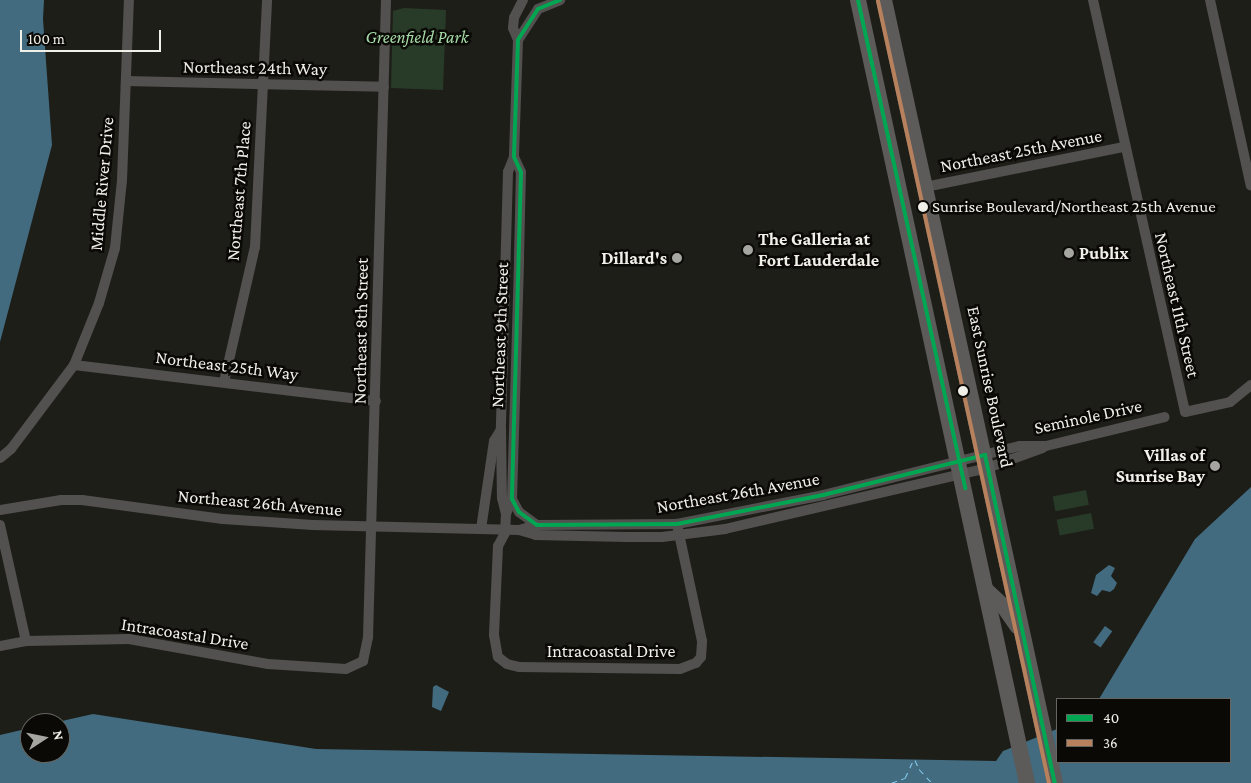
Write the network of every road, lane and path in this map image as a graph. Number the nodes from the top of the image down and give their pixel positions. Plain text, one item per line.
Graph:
1 (129, 0) edge
2 (267, 0) edge
3 (386, 0) edge
4 (556, 0) edge
5 (858, 0) edge
6 (884, 0) edge
7 (1093, 0) edge
8 (1210, 0) edge
9 (521, 1) edge
10 (518, 40) junction
11 (126, 82) junction
12 (263, 86) junction
13 (384, 87) junction
14 (1124, 147) junction
15 (514, 158) junction
16 (893, 161) junction
17 (925, 186) junction
18 (1251, 186) edge
19 (74, 365) junction
20 (224, 382) junction
21 (1251, 385) edge
22 (376, 401) junction
23 (1165, 418) dead end
24 (501, 430) junction
25 (0, 458) edge
26 (986, 461) junction
27 (960, 467) junction
28 (512, 499) junction
29 (0, 510) edge
30 (506, 514) junction
31 (677, 524) junction
32 (0, 525) edge
33 (537, 525) junction
34 (372, 528) junction
35 (481, 529) junction
36 (505, 530) junction
37 (519, 530) junction
38 (679, 535) junction
39 (986, 590) junction
40 (1022, 634) junction
41 (26, 641) junction
42 (0, 646) edge
43 (502, 661) joint
44 (363, 662) joint
45 (1027, 783) edge
46 (1055, 783) edge

1 - 11 street, Middle River Drive
2 - 12 street, Northeast 7th Place
3 - 13 street, Northeast 8th Street
4 - 10 street
5 - 16 main road
6 - 17 main road, East Sunrise Boulevard
7 - 14 street, Northeast 11th Street
8 - 18 street
9 - 10 street, Northeast 9th Street
10 - 15 street, Northeast 9th Street
11 - 12 street, Northeast 24th Way
11 - 19 street, Middle River Drive
12 - 13 street, Northeast 24th Way
12 - 20 street, Northeast 7th Place
13 - 22 street, Northeast 8th Street
14 - 17 street, Northeast 25th Avenue
14 - 21 street, Northeast 11th Street
15 - 24 street, Northeast 9th Street
15 - 28 street, Northeast 9th Street
16 - 17 main road
16 - 27 main road
17 - 26 main road, East Sunrise Boulevard
19 - 20 street, Northeast 25th Way
19 - 25 street, Middle River Drive
20 - 22 street, Northeast 25th Way
22 - 34 street, Northeast 8th Street
23 - 26 street, Seminole Drive
24 - 30 street, Northeast 9th Street
24 - 35 street, Northeast 9th Street
26 - 27 street, Seminole Drive
26 - 40 main road, East Sunrise Boulevard
27 - 31 street, Northeast 26th Avenue
27 - 38 street, Northeast 26th Avenue
27 - 39 main road
28 - 30 street, Northeast 9th Street
28 - 33 street
29 - 34 street, Northeast 26th Avenue
30 - 36 street, Northeast 9th Street
31 - 33 street, Northeast 26th Avenue
31 - 38 street, Intracoastal Drive
32 - 41 street
33 - 37 street, Northeast 26th Avenue
34 - 35 street, Northeast 26th Avenue
34 - 44 street, Northeast 8th Street
35 - 36 street, Northeast 26th Avenue
36 - 37 street, Northeast 26th Avenue
36 - 43 street, Northeast 9th Street
37 - 38 street, Northeast 26th Avenue
38 - 43 street, Intracoastal Drive
39 - 40 main road
39 - 45 main road
40 - 46 main road, East Sunrise Boulevard
41 - 42 street, Intracoastal Drive
41 - 44 street, Intracoastal Drive

